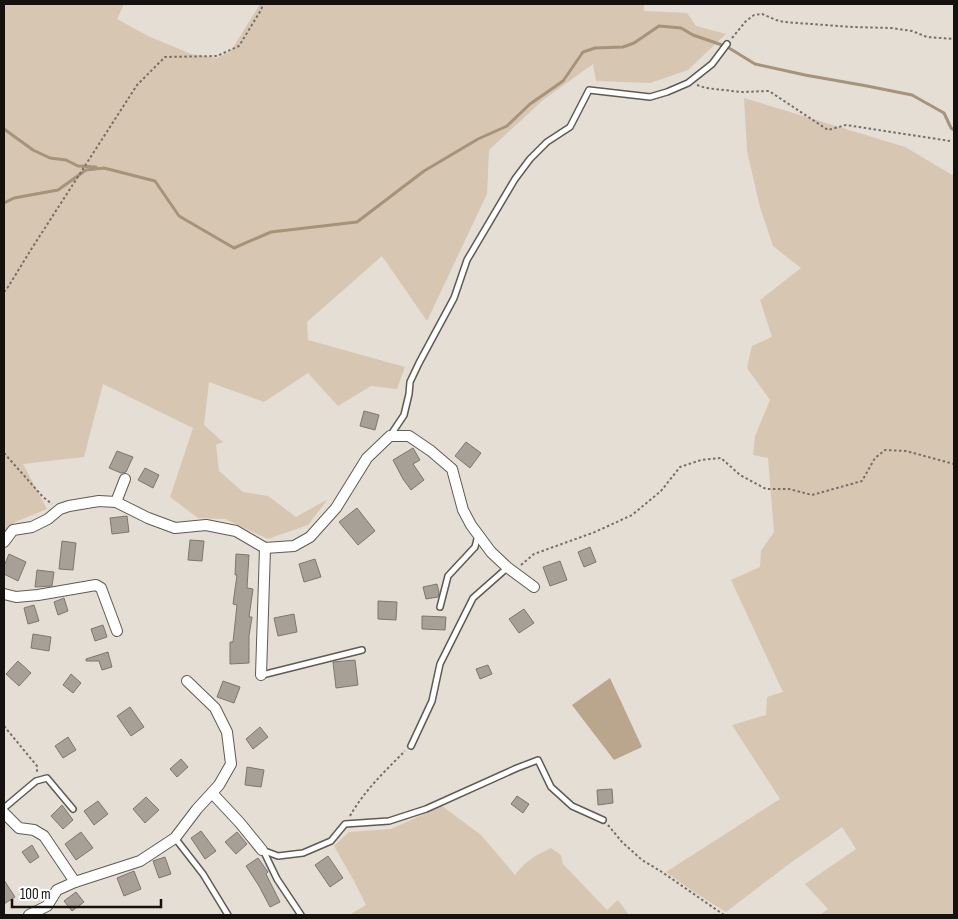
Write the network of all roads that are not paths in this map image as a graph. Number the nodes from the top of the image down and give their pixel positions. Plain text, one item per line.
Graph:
1 (727, 44) road end
2 (390, 436) junction
3 (125, 479) dead end
4 (116, 502) junction
5 (478, 534) junction
6 (4, 542) edge
7 (265, 548) junction
8 (510, 570) junction
9 (534, 588) dead end
10 (4, 594) edge
11 (440, 607) dead end
12 (117, 632) dead end
13 (362, 650) dead end
14 (261, 675) joint
15 (187, 681) dead end
16 (411, 746) road end
17 (212, 793) junction
18 (4, 808) edge
19 (73, 809) dead end
20 (4, 813) edge
21 (603, 820) road end
22 (175, 838) junction
23 (262, 850) junction
24 (75, 882) junction
25 (29, 915) edge
26 (228, 915) edge
27 (301, 915) edge

1 - 2 lane
2 - 5 street
2 - 7 street
3 - 4 street
4 - 6 street
4 - 7 street
5 - 8 street
5 - 11 lane
7 - 14 street
8 - 9 street
8 - 16 lane
10 - 12 street
13 - 14 lane
15 - 17 street
17 - 22 street
17 - 23 street
18 - 19 lane
20 - 24 street
21 - 23 lane
22 - 24 street
22 - 26 lane
23 - 27 lane
24 - 25 street

